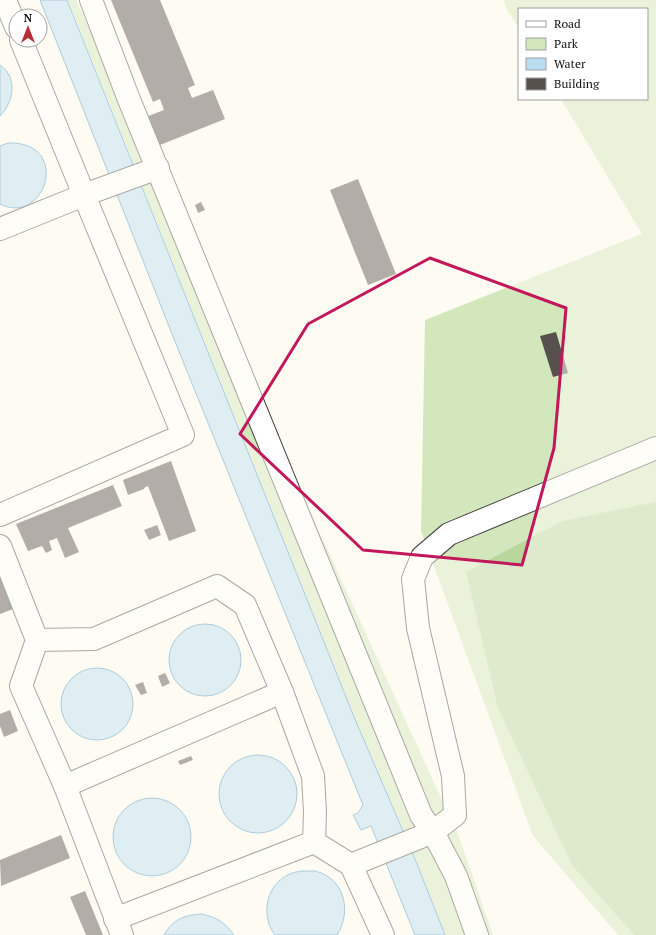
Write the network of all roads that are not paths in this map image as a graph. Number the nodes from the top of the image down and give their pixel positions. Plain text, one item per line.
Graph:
1 (91, 0) edge
2 (24, 48) edge
3 (158, 168) junction
4 (84, 196) junction
5 (0, 229) edge
6 (656, 448) edge
7 (0, 514) edge
8 (0, 546) edge
9 (37, 640) junction
10 (282, 692) junction
11 (64, 786) junction
12 (434, 832) junction
13 (314, 842) junction
14 (351, 865) junction
15 (118, 927) edge
16 (383, 935) edge
17 (477, 935) edge

1 - 3 lane
2 - 4 lane
3 - 4 lane
3 - 12 lane
4 - 5 lane
4 - 7 lane
6 - 12 lane
8 - 9 lane
9 - 10 lane
9 - 11 lane
10 - 11 lane
10 - 13 lane
11 - 15 lane
12 - 14 lane
12 - 17 lane
13 - 14 lane
13 - 15 lane
14 - 16 lane

